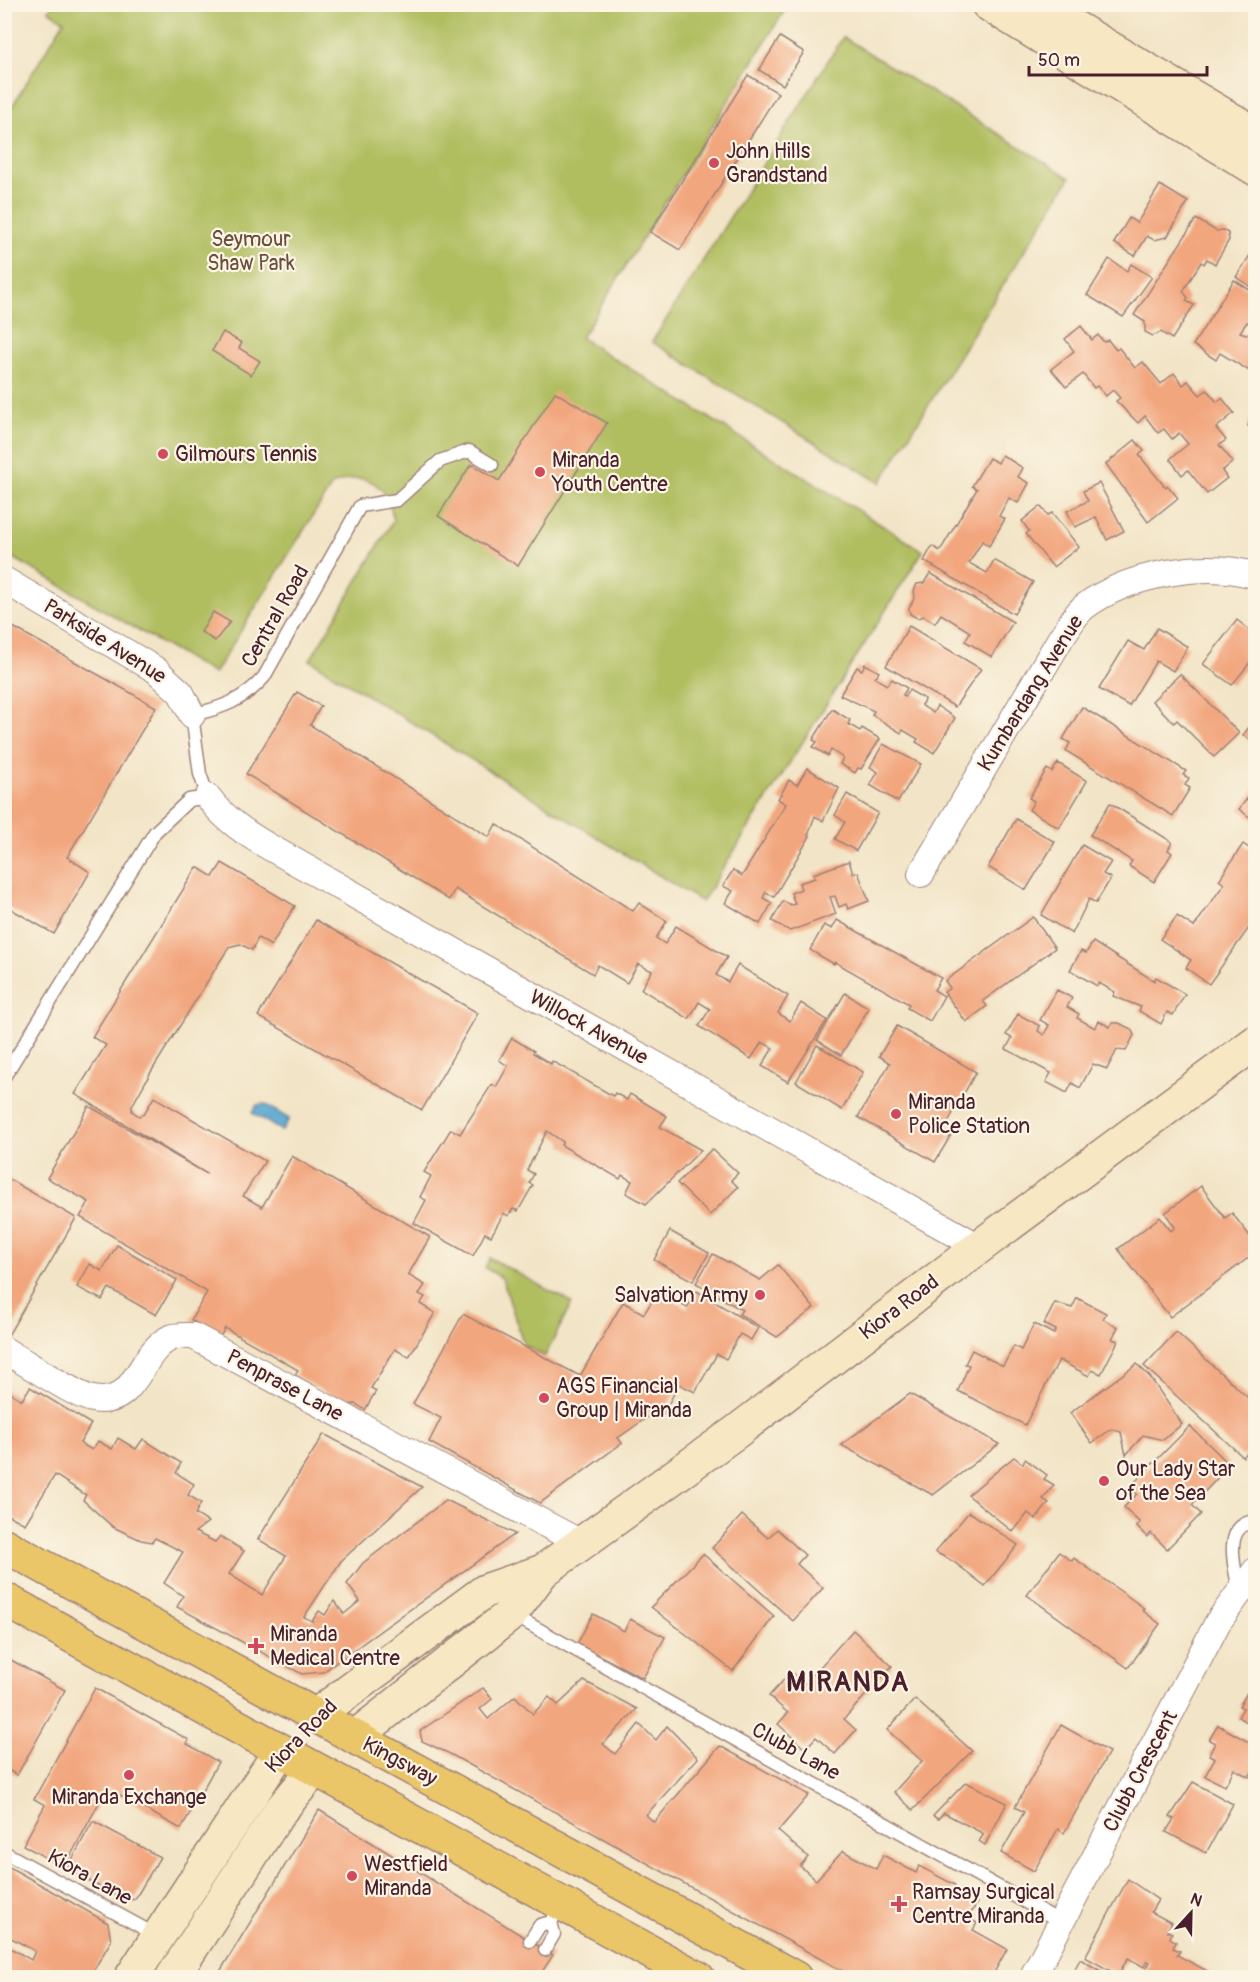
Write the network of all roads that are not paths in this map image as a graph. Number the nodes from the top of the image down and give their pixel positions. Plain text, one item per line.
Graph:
1 (988, 4) edge
2 (1035, 4) edge
3 (1256, 134) edge
4 (1256, 169) edge
5 (492, 465) dead end
6 (1256, 576) edge
7 (4, 580) edge
8 (192, 716) junction
9 (208, 797) junction
10 (921, 874) dead end
11 (1256, 1042) edge
12 (6, 1070) edge
13 (979, 1247) junction
14 (4, 1350) edge
15 (1256, 1521) edge
16 (581, 1543) junction
17 (4, 1545) edge
18 (1256, 1570) edge
19 (543, 1571) junction
20 (1239, 1592) junction
21 (4, 1599) edge
22 (512, 1614) junction
23 (315, 1716) junction
24 (356, 1737) junction
25 (280, 1751) junction
26 (314, 1770) junction
27 (4, 1852) edge
28 (556, 1913) junction
29 (1061, 1922) junction
30 (158, 1936) junction
31 (530, 1941) dead end
32 (545, 1950) dead end
33 (131, 1977) edge
34 (172, 1977) edge
35 (698, 1977) edge
36 (795, 1977) edge
37 (1032, 1977) edge

1 - 4 main road
2 - 3 main road
5 - 8 lane, Central Road
6 - 10 street, Kumbardang Avenue
7 - 8 street, Parkside Avenue
8 - 9 lane
9 - 12 lane
9 - 13 street, Willock Avenue
11 - 13 main road, Kiora Road
13 - 16 main road, Kiora Road
14 - 16 street, Penprase Lane
15 - 20 lane
16 - 19 main road, Kiora Road
17 - 23 main road, Kingsway
18 - 20 street, Clubb Crescent
19 - 22 main road, Kiora Road
19 - 23 main road, Kiora Road
20 - 29 street, Clubb Crescent
21 - 25 main road
22 - 24 main road, Kiora Road
22 - 29 lane, Clubb Lane
23 - 24 main road, Kingsway
23 - 25 main road, Kiora Road
24 - 26 main road, Kiora Road
24 - 36 main road, Kingsway
25 - 26 main road
25 - 30 main road, Kiora Road
26 - 28 main road
26 - 34 main road, Kiora Road
27 - 30 lane, Kiora Lane
28 - 31 lane
28 - 32 lane
28 - 35 main road
29 - 37 street, Clubb Crescent
30 - 33 main road, Kiora Road

